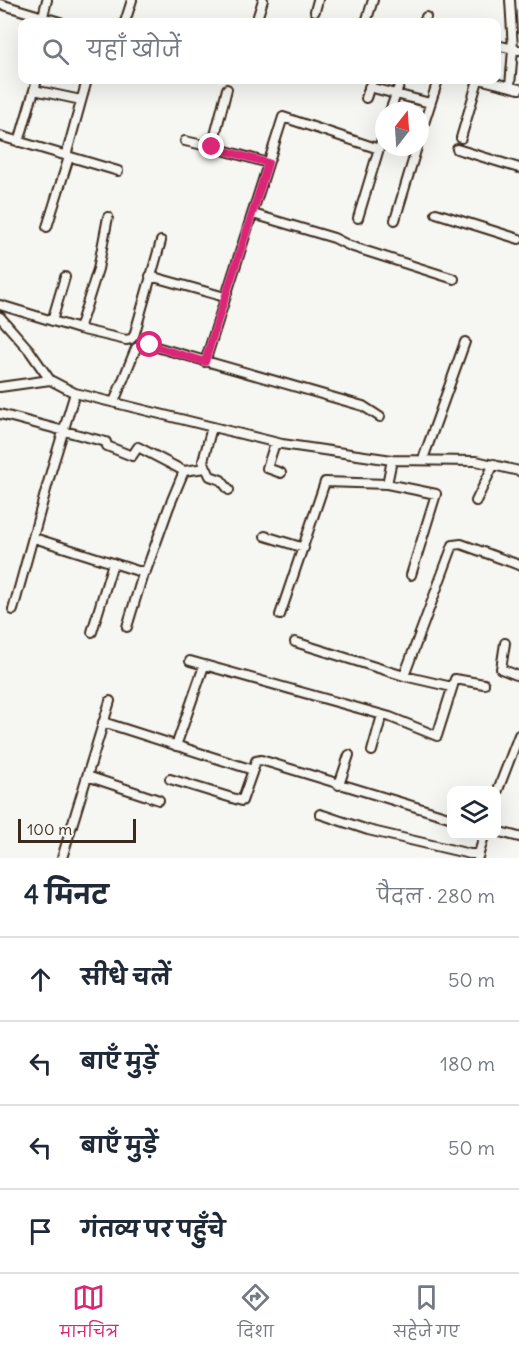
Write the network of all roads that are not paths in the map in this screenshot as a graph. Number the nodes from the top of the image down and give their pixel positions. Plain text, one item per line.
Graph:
1 (47, 0) edge
2 (132, 0) edge
3 (262, 0) edge
4 (318, 0) edge
5 (372, 0) edge
6 (510, 0) edge
7 (0, 3) edge
8 (315, 11) dead end
9 (43, 16) junction
10 (47, 18) edge
11 (126, 18) edge
12 (257, 18) edge
13 (367, 18) edge
14 (501, 46) edge
15 (516, 49) edge
16 (36, 84) edge
17 (86, 84) edge
18 (371, 84) edge
19 (373, 84) edge
20 (399, 84) edge
21 (437, 84) edge
22 (477, 84) edge
23 (499, 84) edge
24 (515, 88) edge
25 (227, 89) dead end
26 (34, 90) junction
27 (396, 94) junction
28 (366, 98) dead end
29 (81, 100) junction
30 (393, 102) edge
31 (430, 104) junction
32 (429, 107) edge
33 (0, 136) edge
34 (461, 138) dead end
35 (185, 141) dead end
36 (19, 142) junction
37 (212, 147) junction
38 (375, 148) edge
39 (457, 149) dead end
40 (377, 156) edge
41 (414, 156) edge
42 (67, 157) junction
43 (268, 163) junction
44 (519, 168) edge
45 (118, 171) dead end
46 (436, 213) dead end
47 (253, 214) junction
48 (108, 217) dead end
49 (358, 218) dead end
50 (395, 220) dead end
51 (47, 227) dead end
52 (519, 239) edge
53 (161, 241) dead end
54 (150, 276) junction
55 (65, 277) dead end
56 (454, 279) dead end
57 (225, 297) junction
58 (0, 305) edge
59 (0, 317) edge
60 (52, 321) junction
61 (79, 329) junction
62 (465, 342) dead end
63 (205, 362) junction
64 (50, 380) junction
65 (0, 387) edge
66 (75, 393) junction
67 (114, 402) junction
68 (0, 414) edge
69 (380, 417) dead end
70 (212, 427) junction
71 (63, 430) junction
72 (275, 443) junction
73 (423, 459) junction
74 (392, 460) junction
75 (494, 464) junction
76 (205, 468) junction
77 (184, 471) junction
78 (519, 471) edge
79 (281, 473) dead end
80 (387, 484) junction
81 (229, 490) dead end
82 (476, 501) dead end
83 (265, 536) dead end
84 (34, 538) junction
85 (304, 548) junction
86 (113, 563) junction
87 (519, 565) edge
88 (144, 571) junction
89 (411, 575) dead end
90 (14, 610) dead end
91 (280, 615) dead end
92 (127, 627) dead end
93 (92, 632) dead end
94 (295, 642) dead end
95 (505, 643) dead end
96 (190, 661) dead end
97 (204, 666) junction
98 (519, 675) edge
99 (404, 676) junction
100 (484, 684) dead end
101 (452, 687) junction
102 (110, 701) dead end
103 (382, 715) junction
104 (103, 722) junction
105 (519, 735) edge
106 (176, 746) junction
107 (372, 752) dead end
108 (349, 755) dead end
109 (253, 770) junction
110 (87, 776) junction
111 (170, 779) dead end
112 (339, 785) junction
113 (499, 786) edge
114 (159, 800) dead end
115 (320, 814) dead end
116 (447, 817) edge
117 (501, 832) edge
118 (519, 837) edge
119 (483, 840) edge
120 (478, 856) edge
121 (62, 858) edge

1 - 9 street
2 - 11 street
3 - 12 street
4 - 8 street
5 - 13 street
6 - 15 street
7 - 9 street
9 - 10 street
14 - 15 street
15 - 24 street
16 - 26 street
17 - 29 street
18 - 28 street
19 - 27 street
20 - 27 street
21 - 31 street
22 - 34 street
23 - 24 street
25 - 37 street
26 - 29 street
26 - 36 street
27 - 30 street
27 - 31 street
29 - 42 street
31 - 32 street
33 - 36 street
35 - 37 street
36 - 42 street
37 - 43 street
38 - 43 street
39 - 44 street
40 - 49 street
41 - 50 street
42 - 45 street
42 - 51 street
43 - 47 street
46 - 52 street
47 - 56 street
47 - 57 street
48 - 61 street
53 - 54 street
54 - 57 street
54 - 61 street
55 - 60 street
57 - 63 street
58 - 60 street
59 - 64 street
60 - 61 street
62 - 73 street
63 - 67 street
63 - 69 street
64 - 65 street
64 - 66 street
66 - 67 street
66 - 71 street
67 - 70 street
68 - 71 street
70 - 72 street
70 - 76 street
71 - 77 street
71 - 84 street
72 - 74 street
72 - 79 street
73 - 74 street
73 - 75 street
74 - 80 street
75 - 78 street
75 - 82 street
76 - 77 street
76 - 81 street
77 - 88 street
80 - 85 street
80 - 89 street
83 - 85 street
84 - 86 street
84 - 90 street
85 - 91 street
86 - 88 street
86 - 93 street
87 - 99 street
88 - 92 street
94 - 99 street
95 - 98 street
96 - 97 street
97 - 103 street
97 - 106 street
99 - 101 street
100 - 101 street
101 - 103 street
102 - 104 street
103 - 107 street
104 - 106 street
104 - 110 street
105 - 113 street
106 - 109 street
108 - 112 street
109 - 111 street
109 - 112 street
110 - 114 street
110 - 121 street
112 - 116 street
115 - 120 street
117 - 118 street
119 - 120 street

